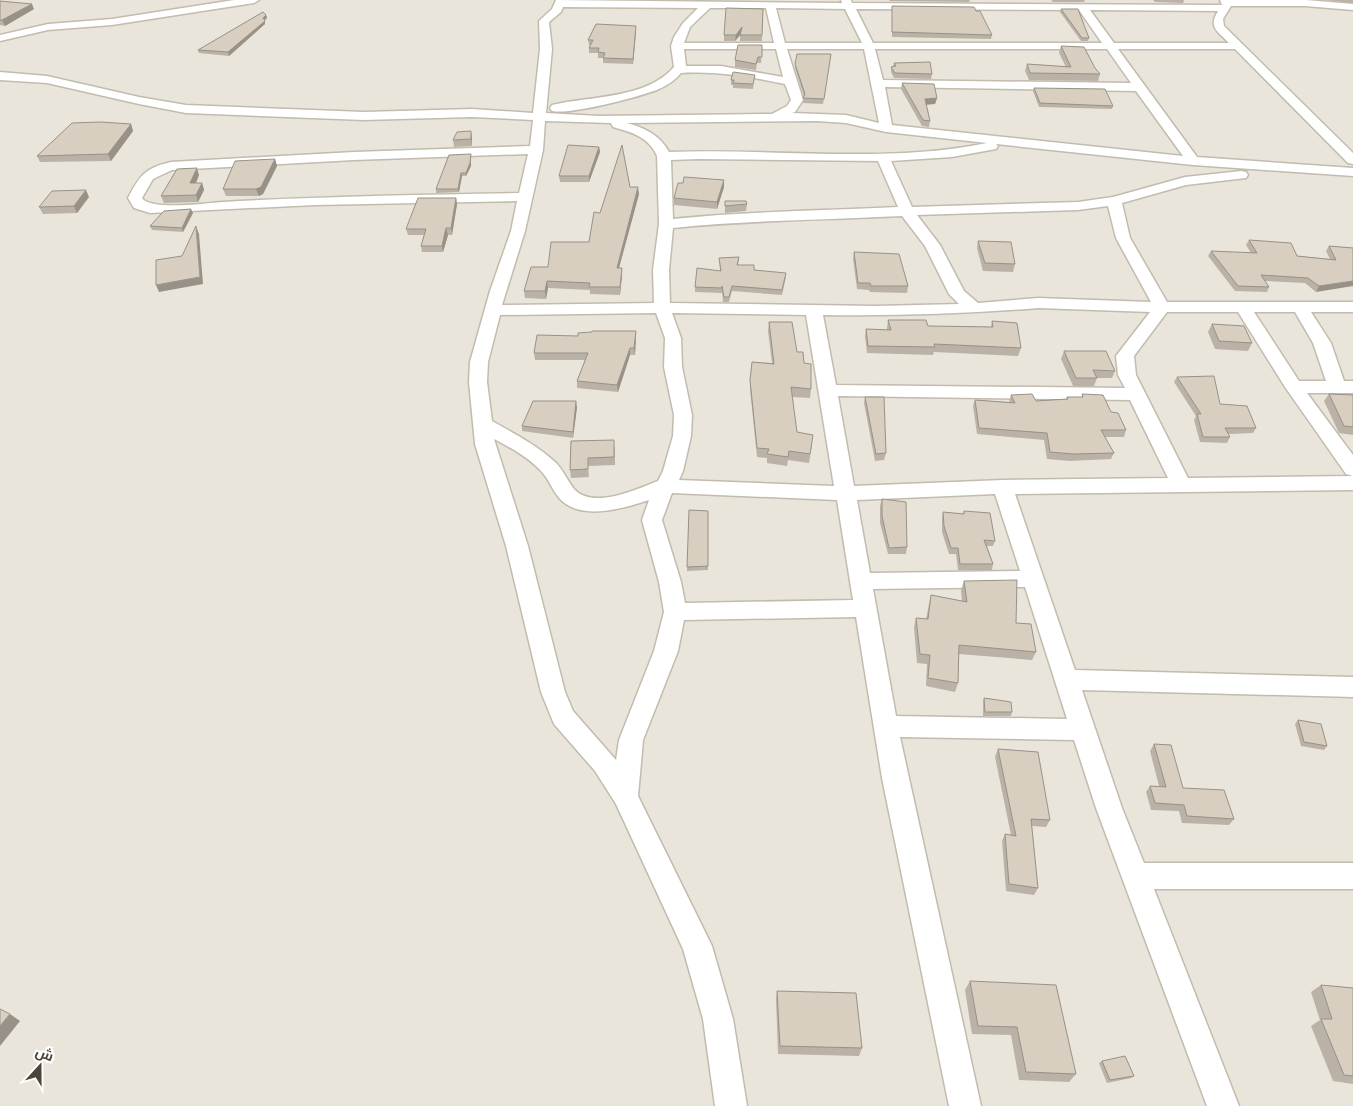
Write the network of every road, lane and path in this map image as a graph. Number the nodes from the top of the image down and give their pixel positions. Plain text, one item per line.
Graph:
1 (254, 0) edge
2 (1037, 0) edge
3 (560, 2) edge
4 (710, 2) edge
5 (1314, 2) edge
6 (846, 3) edge
7 (1132, 4) edge
8 (1226, 4) edge
9 (770, 5) junction
10 (1064, 7) junction
11 (1083, 8) junction
12 (1350, 9) edge
13 (0, 38) edge
14 (780, 45) junction
15 (677, 46) junction
16 (869, 46) junction
17 (1110, 46) junction
18 (1238, 46) junction
19 (678, 70) junction
20 (0, 76) edge
21 (791, 82) junction
22 (878, 83) junction
23 (1140, 87) junction
24 (539, 113) junction
25 (775, 117) junction
26 (599, 120) junction
27 (886, 128) junction
28 (1018, 142) junction
29 (536, 150) junction
30 (664, 156) junction
31 (883, 157) junction
32 (1353, 160) edge
33 (1193, 161) junction
34 (1316, 171) junction
35 (1353, 172) edge
36 (526, 197) junction
37 (1114, 201) junction
38 (907, 212) junction
39 (666, 224) junction
40 (1242, 306) junction
41 (1300, 307) junction
42 (1353, 307) edge
43 (662, 308) junction
44 (974, 308) junction
45 (1162, 308) junction
46 (494, 310) junction
47 (814, 312) junction
48 (1294, 387) junction
49 (1345, 387) edge
50 (827, 390) junction
51 (1137, 394) junction
52 (482, 424) junction
53 (1353, 469) edge
54 (1353, 483) edge
55 (665, 486) junction
56 (1003, 486) junction
57 (1182, 486) junction
58 (846, 493) junction
59 (1034, 579) junction
60 (861, 581) junction
61 (866, 608) junction
62 (675, 612) junction
63 (1068, 680) junction
64 (1353, 687) edge
65 (886, 726) junction
66 (1084, 730) junction
67 (624, 796) junction
68 (1135, 876) junction
69 (1353, 876) edge
70 (731, 1106) edge
71 (965, 1106) edge
72 (1223, 1106) edge

1 - 13 street
2 - 10 street
3 - 4 street
3 - 24 street
4 - 9 street
4 - 15 street
5 - 8 street
5 - 12 street
6 - 9 street
6 - 10 street
6 - 16 street
7 - 8 street
7 - 11 street
8 - 18 street
9 - 14 street
10 - 11 street
11 - 17 street
14 - 15 street
14 - 16 street
14 - 21 street
15 - 19 street
16 - 17 street
16 - 22 street
17 - 18 street
17 - 23 street
18 - 32 street
19 - 21 street
19 - 24 street
20 - 24 street
21 - 25 street
22 - 23 street
22 - 27 street
23 - 33 street
24 - 26 street
24 - 29 street
25 - 26 street
25 - 27 street
26 - 30 street
27 - 28 street
28 - 31 street
28 - 33 street
29 - 36 street
29 - 36 street
30 - 31 street
30 - 39 street
31 - 38 street
33 - 34 street
34 - 35 street
34 - 37 street
36 - 46 street
37 - 38 street
37 - 45 street
38 - 39 street
38 - 44 street
39 - 43 street
40 - 41 street
40 - 45 street
40 - 48 street
41 - 42 street
41 - 49 street
43 - 46 street
43 - 47 street
43 - 55 street
44 - 45 street
44 - 47 street
45 - 51 street
46 - 52 street
47 - 50 street
48 - 49 street
48 - 53 street
50 - 51 street
50 - 58 street
51 - 57 street
52 - 55 street
52 - 67 street
54 - 57 street
55 - 58 street
55 - 62 street
56 - 57 street
56 - 58 street
56 - 59 street
58 - 60 street
59 - 60 street
59 - 63 street
60 - 61 street
61 - 62 street
61 - 65 street
62 - 67 street
63 - 64 street
63 - 66 street
65 - 66 street
65 - 71 street
66 - 68 street
67 - 70 street
68 - 69 street
68 - 72 street

